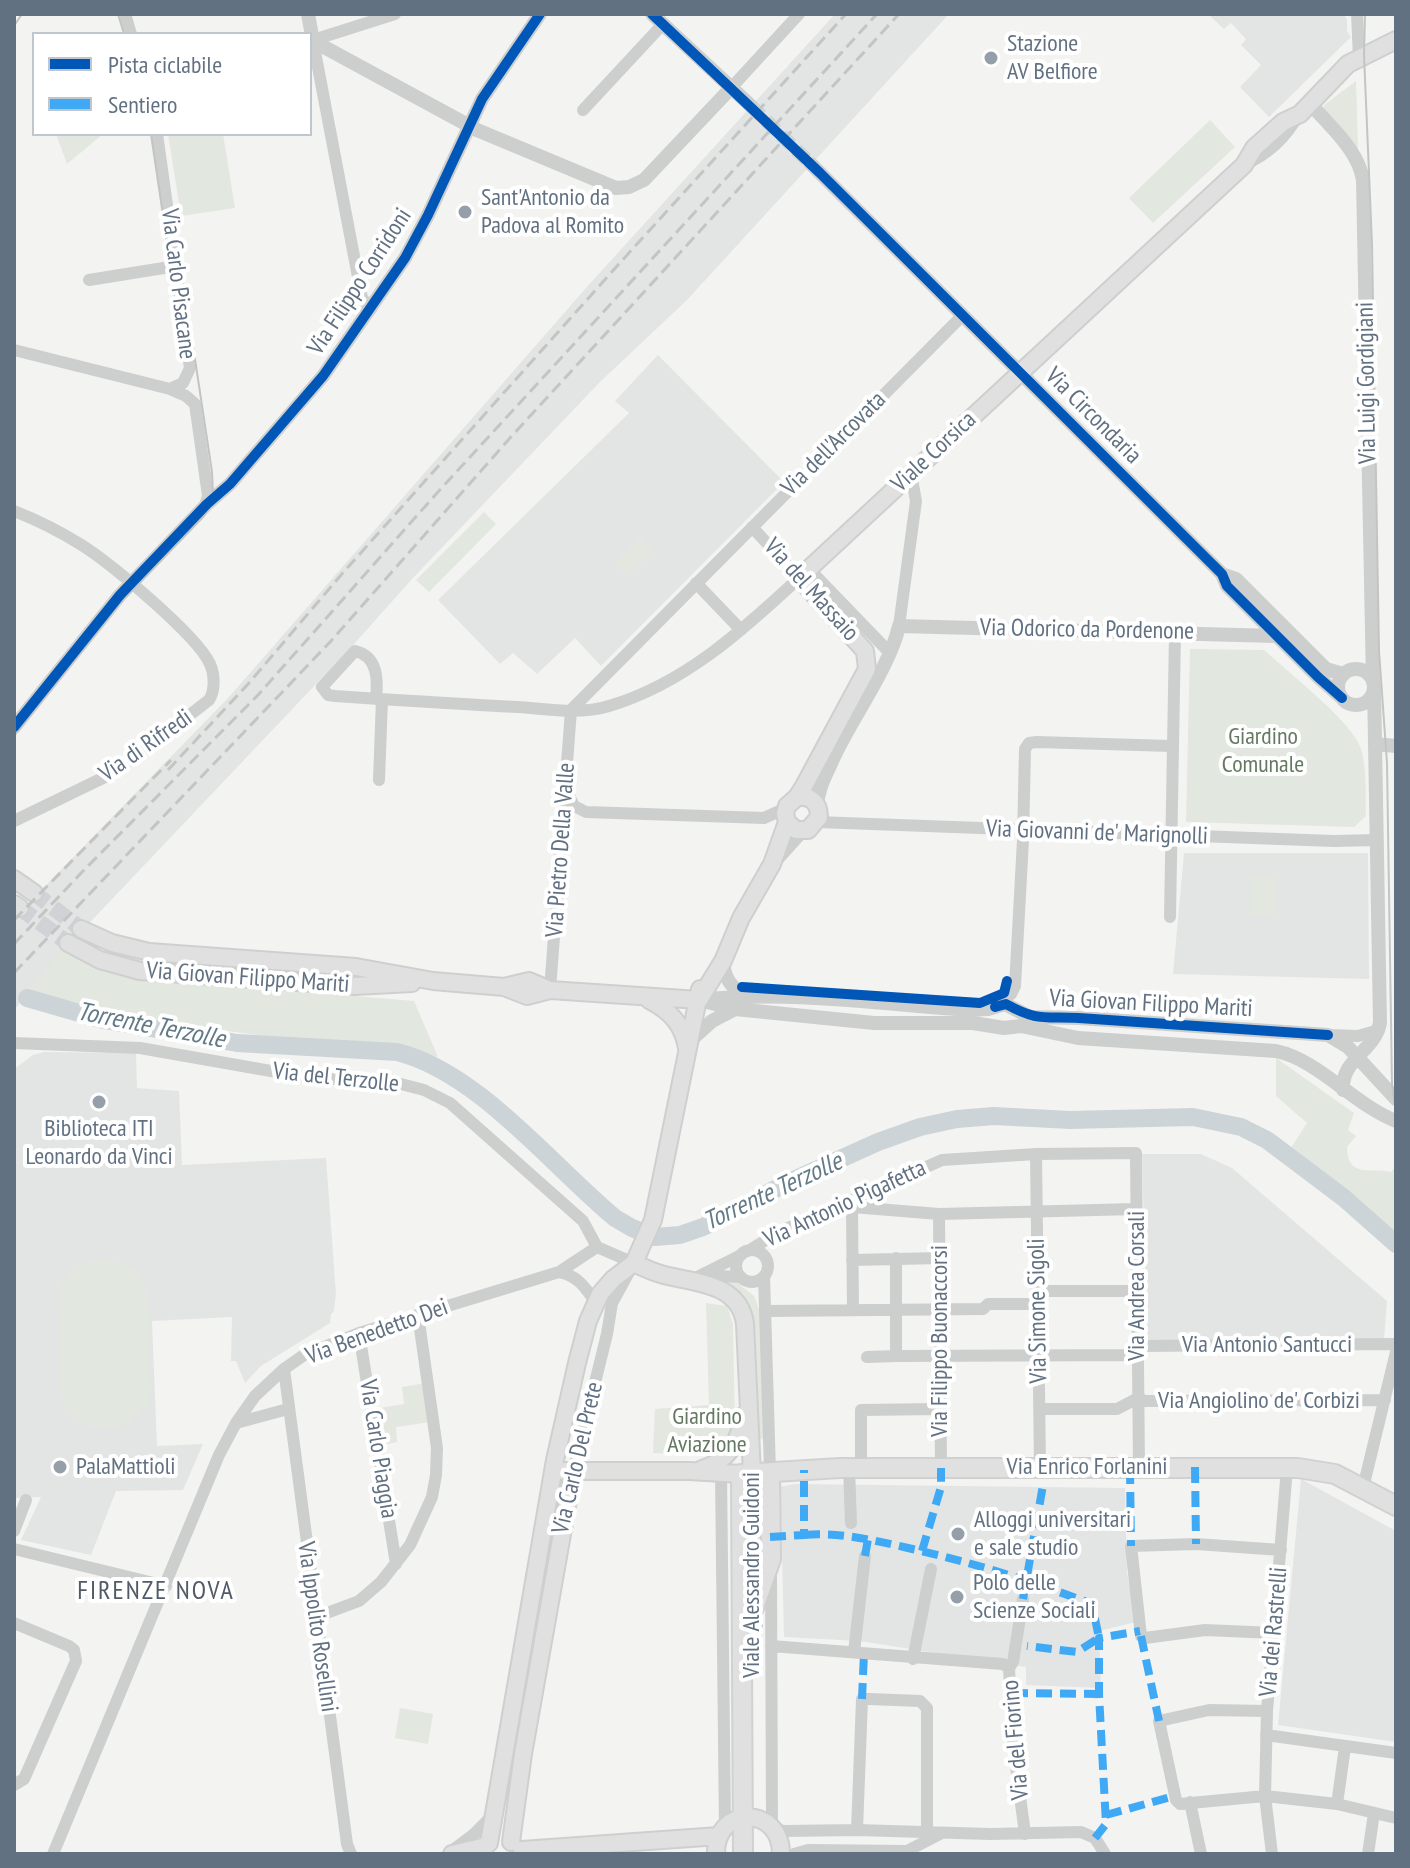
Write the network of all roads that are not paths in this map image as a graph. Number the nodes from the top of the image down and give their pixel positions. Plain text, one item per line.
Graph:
1 (395, 14) edge
2 (540, 14) edge
3 (799, 14) edge
4 (1357, 14) edge
5 (657, 19) edge
6 (312, 41) edge
7 (312, 42) edge
8 (1392, 42) edge
9 (312, 46) edge
10 (1359, 58) junction
11 (731, 88) junction
12 (751, 106) tunnel mouth
13 (1305, 108) junction
14 (583, 110) dead end
15 (469, 126) junction
16 (157, 136) edge
17 (811, 164) tunnel mouth
18 (176, 266) junction
19 (89, 280) dead end
20 (374, 304) junction
21 (962, 316) junction
22 (14, 350) edge
23 (1021, 373) junction
24 (170, 389) junction
25 (911, 474) junction
26 (205, 506) junction
27 (14, 511) edge
28 (752, 527) junction
29 (804, 573) junction
30 (1222, 574) junction
31 (131, 583) junction
32 (696, 583) junction
33 (899, 626) junction
34 (741, 630) junction
35 (1175, 633) junction
36 (1276, 636) junction
37 (890, 653) junction
38 (867, 655) junction
39 (1343, 674) junction
40 (595, 684) junction
41 (1374, 684) junction
42 (379, 699) junction
43 (1345, 700) junction
44 (603, 708) junction
45 (571, 710) junction
46 (14, 727) edge
47 (1375, 744) junction
48 (1171, 746) junction
49 (1396, 746) edge
50 (379, 780) dead end
51 (565, 785) junction
52 (801, 814) junction
53 (14, 821) edge
54 (1023, 830) junction
55 (1170, 835) junction
56 (1377, 840) junction
57 (14, 879) edge
58 (34, 893) tunnel mouth
59 (1170, 917) dead end
60 (741, 918) junction
61 (81, 929) tunnel mouth
62 (68, 943) tunnel mouth
63 (723, 961) junction
64 (433, 981) junction
65 (550, 990) junction
66 (745, 996) junction
67 (644, 997) junction
68 (699, 1000) junction
69 (1002, 1007) junction
70 (735, 1009) junction
71 (1002, 1027) junction
72 (1379, 1030) junction
73 (1328, 1035) junction
74 (691, 1040) junction
75 (14, 1043) edge
76 (1357, 1057) junction
77 (687, 1058) junction
78 (1375, 1077) junction
79 (1347, 1093) junction
80 (1396, 1099) edge
81 (1396, 1121) edge
82 (1136, 1153) joint
83 (1036, 1154) junction
84 (846, 1207) junction
85 (1136, 1209) junction
86 (1036, 1211) junction
87 (939, 1214) junction
88 (597, 1247) junction
89 (745, 1253) junction
90 (896, 1258) junction
91 (940, 1258) junction
92 (852, 1260) junction
93 (634, 1263) junction
94 (562, 1270) junction
95 (764, 1276) junction
96 (745, 1279) junction
97 (691, 1280) junction
98 (715, 1287) junction
99 (1138, 1291) junction
100 (1036, 1298) junction
101 (595, 1306) junction
102 (853, 1309) junction
103 (896, 1309) junction
104 (941, 1309) junction
105 (766, 1311) junction
106 (418, 1315) junction
107 (359, 1333) junction
108 (1396, 1344) edge
109 (1137, 1350) junction
110 (1396, 1352) edge
111 (1037, 1355) junction
112 (896, 1356) junction
113 (941, 1356) junction
114 (867, 1357) dead end
115 (284, 1369) junction
116 (746, 1376) junction
117 (1138, 1398) junction
118 (1385, 1400) junction
119 (288, 1409) junction
120 (941, 1409) junction
121 (1040, 1409) junction
122 (236, 1423) junction
123 (554, 1466) junction
124 (1040, 1467) junction
125 (855, 1468) junction
126 (941, 1468) junction
127 (1139, 1468) junction
128 (1287, 1468) junction
129 (689, 1471) junction
130 (573, 1472) junction
131 (721, 1473) junction
132 (754, 1473) junction
133 (1363, 1488) junction
134 (26, 1500) dead end
135 (1396, 1506) edge
136 (851, 1523) dead end
137 (14, 1531) edge
138 (14, 1549) edge
139 (1281, 1550) junction
140 (865, 1556) dead end
141 (771, 1559) junction
142 (396, 1564) junction
143 (931, 1569) dead end
144 (166, 1586) junction
145 (532, 1598) junction
146 (1023, 1599) dead end
147 (549, 1601) junction
148 (752, 1613) junction
149 (316, 1617) junction
150 (14, 1623) edge
151 (1274, 1633) junction
152 (771, 1646) junction
153 (859, 1653) junction
154 (913, 1659) junction
155 (1009, 1668) junction
156 (512, 1708) junction
157 (531, 1711) junction
158 (1267, 1711) junction
159 (1266, 1735) junction
160 (1345, 1747) junction
161 (1396, 1753) edge
162 (14, 1785) edge
163 (1265, 1796) junction
164 (1190, 1802) junction
165 (1337, 1804) junction
166 (495, 1813) junction
167 (1374, 1813) junction
168 (748, 1817) junction
169 (1396, 1818) edge
170 (772, 1828) junction
171 (857, 1830) junction
172 (908, 1831) junction
173 (722, 1832) junction
174 (927, 1832) junction
175 (951, 1832) junction
176 (1025, 1834) junction
177 (486, 1848) edge
178 (519, 1849) edge
179 (57, 1851) edge
180 (348, 1851) edge
181 (907, 1851) junction
182 (450, 1854) edge
183 (716, 1854) edge
184 (743, 1854) edge
185 (753, 1854) edge
186 (781, 1854) edge
187 (794, 1854) edge
188 (1105, 1854) edge
189 (1201, 1854) edge
190 (1272, 1854) edge
191 (1368, 1854) edge

1 - 6 street
2 - 15 street, Via Filippo Corridoni
3 - 11 street
4 - 10 street
5 - 11 street
5 - 14 street
7 - 15 street
8 - 10 main road, Viale Corsica
9 - 20 street
10 - 13 main road, Viale Corsica
11 - 12 street
11 - 15 street
13 - 23 main road, Viale Corsica
13 - 41 street, Via Luigi Gordigiani
15 - 20 street, Via Filippo Corridoni
16 - 18 street, Via Carlo Pisacane
17 - 21 street, Via Circondaria
18 - 19 street
18 - 24 street, Via Carlo Pisacane
20 - 26 street, Via Filippo Corridoni
21 - 23 street, Via Circondaria
21 - 28 street, Via dell'Arcovata
22 - 24 street
23 - 25 main road, Viale Corsica
23 - 30 street, Via Circondaria
24 - 26 street, Via Carlo Pisacane
25 - 29 main road, Viale Corsica
25 - 33 street
26 - 31 street, Via Filippo Corridoni
27 - 31 street
28 - 29 street, Via del Massaio
28 - 32 street, Via dell'Arcovata
29 - 34 street, Viale Corsica
29 - 37 street, Via del Massaio
29 - 38 main road, Via del Massaio
30 - 36 street, Via Circondaria
30 - 39 street, Via Circondaria
31 - 46 street, Via Filippo Corridoni
31 - 53 street, Via di Rifredi
32 - 34 street
32 - 40 street, Via dell'Arcovata
33 - 35 street, Via Odorico da Pordenone
33 - 37 street
34 - 44 street, Viale Corsica
35 - 36 street, Via Odorico da Pordenone
35 - 48 street
36 - 43 street, Via Circondaria
37 - 38 street
37 - 52 street
38 - 52 main road
39 - 41 street, Via Circondaria
39 - 43 street
40 - 44 street
40 - 45 street, Via dell'Arcovata
41 - 43 street
41 - 47 street, Via Luigi Gordigiani
42 - 42 street, Viale Corsica
42 - 45 street, Viale Corsica
42 - 50 street, Viale Corsica
43 - 47 street, Via Circondaria
44 - 45 street, Viale Corsica
45 - 51 street, Via Pietro Della Valle
47 - 49 street
47 - 56 street, Via Luigi Gordigiani
48 - 54 street
48 - 55 street
51 - 52 street, Via Giovanni de' Marignolli
51 - 65 street, Via Pietro Della Valle
52 - 54 street, Via Giovanni de' Marignolli
52 - 60 main road
54 - 55 street, Via Giovanni de' Marignolli
54 - 69 street
55 - 56 street, Via Giovanni de' Marignolli
55 - 59 street
56 - 72 street, Via Luigi Gordigiani
57 - 58 main road
60 - 63 main road
60 - 68 main road
61 - 64 main road, Via Giovan Filippo Mariti
62 - 64 main road, Via Giovan Filippo Mariti
63 - 66 street
63 - 68 main road
64 - 65 main road, Via Giovan Filippo Mariti
65 - 67 main road, Via Giovan Filippo Mariti
66 - 68 street, Via Giovan Filippo Mariti
66 - 69 street, Via Giovan Filippo Mariti
67 - 68 main road, Via Giovan Filippo Mariti
67 - 77 main road
68 - 70 street, Via Giovan Filippo Mariti
68 - 74 main road
69 - 71 street
69 - 71 street, Via Giovan Filippo Mariti
69 - 73 street, Via Giovan Filippo Mariti
70 - 71 street, Via Giovan Filippo Mariti
70 - 74 street
71 - 79 street, Via Giovan Filippo Mariti
72 - 73 street
72 - 76 street
73 - 76 street
74 - 77 main road
75 - 88 street, Via del Terzolle
76 - 78 street
76 - 79 street
77 - 93 main road
78 - 79 street
78 - 80 street
79 - 81 street, Via Giovan Filippo Mariti
82 - 83 street, Via Antonio Pigafetta
82 - 85 street, Via Andrea Corsali
83 - 84 street, Via Antonio Pigafetta
83 - 86 street, Via Simone Sigoli
84 - 87 street
84 - 89 street, Via Antonio Pigafetta
84 - 92 street
85 - 86 street
85 - 99 street, Via Andrea Corsali
86 - 87 street
86 - 100 street, Via Simone Sigoli
87 - 91 street, Via Filippo Buonaccorsi
88 - 93 street
88 - 94 street, Via Benedetto Dei
89 - 95 street
89 - 96 street
89 - 97 street
90 - 91 street
90 - 92 street
90 - 103 street
91 - 104 street, Via Filippo Buonaccorsi
92 - 102 street
93 - 97 main road, Viale Alessandro Guidoni
93 - 101 main road
93 - 130 street, Via Carlo Del Prete
94 - 101 street
94 - 106 street, Via Benedetto Dei
95 - 96 street
95 - 105 street
96 - 98 street
96 - 105 street
97 - 98 main road, Viale Alessandro Guidoni
98 - 116 main road, Viale Alessandro Guidoni
99 - 100 street
99 - 109 street, Via Andrea Corsali
100 - 104 street
100 - 111 street, Via Simone Sigoli
101 - 123 main road, Via Carlo Del Prete
102 - 103 street
102 - 105 street
103 - 104 street
103 - 112 street
104 - 113 street, Via Filippo Buonaccorsi
105 - 132 street
106 - 107 street, Via Benedetto Dei
106 - 142 street
107 - 115 street, Via Benedetto Dei
107 - 142 street, Via Carlo Piaggia
108 - 109 street, Via Antonio Santucci
109 - 111 street, Via Antonio Santucci
109 - 117 street, Via Andrea Corsali
110 - 118 street
111 - 113 street, Via Antonio Santucci
111 - 121 street, Via Simone Sigoli
112 - 113 street, Via Antonio Santucci
112 - 114 street, Via Antonio Santucci
113 - 120 street, Via Filippo Buonaccorsi
115 - 119 street, Via Ippolito Rosellini
115 - 122 street, Via Benedetto Dei
116 - 129 main road
116 - 132 main road, Viale Alessandro Guidoni
117 - 118 street, Via Angiolino de' Corbizi
117 - 121 street, Via Angiolino de' Corbizi
117 - 127 street, Via Andrea Corsali
118 - 133 street
119 - 122 street
119 - 149 street, Via Ippolito Rosellini
120 - 125 street
120 - 126 street, Via Filippo Buonaccorsi
121 - 124 street, Via Simone Sigoli
122 - 144 street, Via Benedetto Dei
123 - 130 main road
123 - 145 main road, Via Carlo Del Prete
124 - 126 main road, Via Enrico Forlanini
124 - 127 main road, Via Enrico Forlanini
125 - 126 main road, Via Enrico Forlanini
125 - 132 main road, Via Enrico Forlanini
125 - 136 street
127 - 128 main road, Via Enrico Forlanini
128 - 133 main road, Via Enrico Forlanini
128 - 139 street, Via dei Rastrelli
129 - 130 main road
129 - 131 main road
130 - 147 main road, Via Carlo Del Prete
131 - 132 main road
131 - 173 street, Viale Alessandro Guidoni
132 - 141 main road
132 - 148 main road, Viale Alessandro Guidoni
132 - 168 main road, Viale Alessandro Guidoni
133 - 135 main road, Via Enrico Forlanini
134 - 137 street
138 - 144 street
139 - 151 street, Via dei Rastrelli
139 - 151 street
140 - 153 street
141 - 148 main road
141 - 152 street, Viale Alessandro Guidoni
142 - 149 street
143 - 154 street
144 - 179 street, Via Benedetto Dei
145 - 147 street
145 - 156 main road, Via Carlo Del Prete
146 - 155 street, Via del Fiorino
147 - 157 main road, Via Carlo Del Prete
148 - 168 main road, Viale Alessandro Guidoni
149 - 180 street, Via Ippolito Rosellini
150 - 162 street
151 - 158 street, Via dei Rastrelli
152 - 153 street
152 - 170 street, Viale Alessandro Guidoni
153 - 154 street
154 - 155 street
155 - 176 street, Via del Fiorino
156 - 157 street
156 - 166 main road, Via Carlo Del Prete
157 - 178 main road, Via Carlo Del Prete
158 - 159 street, Via dei Rastrelli
158 - 164 street
159 - 160 street
159 - 163 street, Via dei Rastrelli
160 - 161 street
160 - 165 street
163 - 164 street
163 - 165 street
163 - 190 street, Via dei Rastrelli
164 - 189 street
165 - 167 street
166 - 177 main road, Via Carlo Del Prete
166 - 182 street
167 - 169 street
167 - 191 street
168 - 170 main road
168 - 173 main road
168 - 184 main road, Viale Alessandro Guidoni
168 - 185 main road, Viale Alessandro Guidoni
170 - 171 street
170 - 186 main road, Viale Alessandro Guidoni
171 - 172 street
171 - 174 street
172 - 174 street
172 - 181 street
173 - 178 main road
173 - 183 main road, Viale Alessandro Guidoni
174 - 175 street
175 - 176 street
175 - 181 street
176 - 188 street
177 - 178 main road
177 - 182 main road
181 - 187 street

